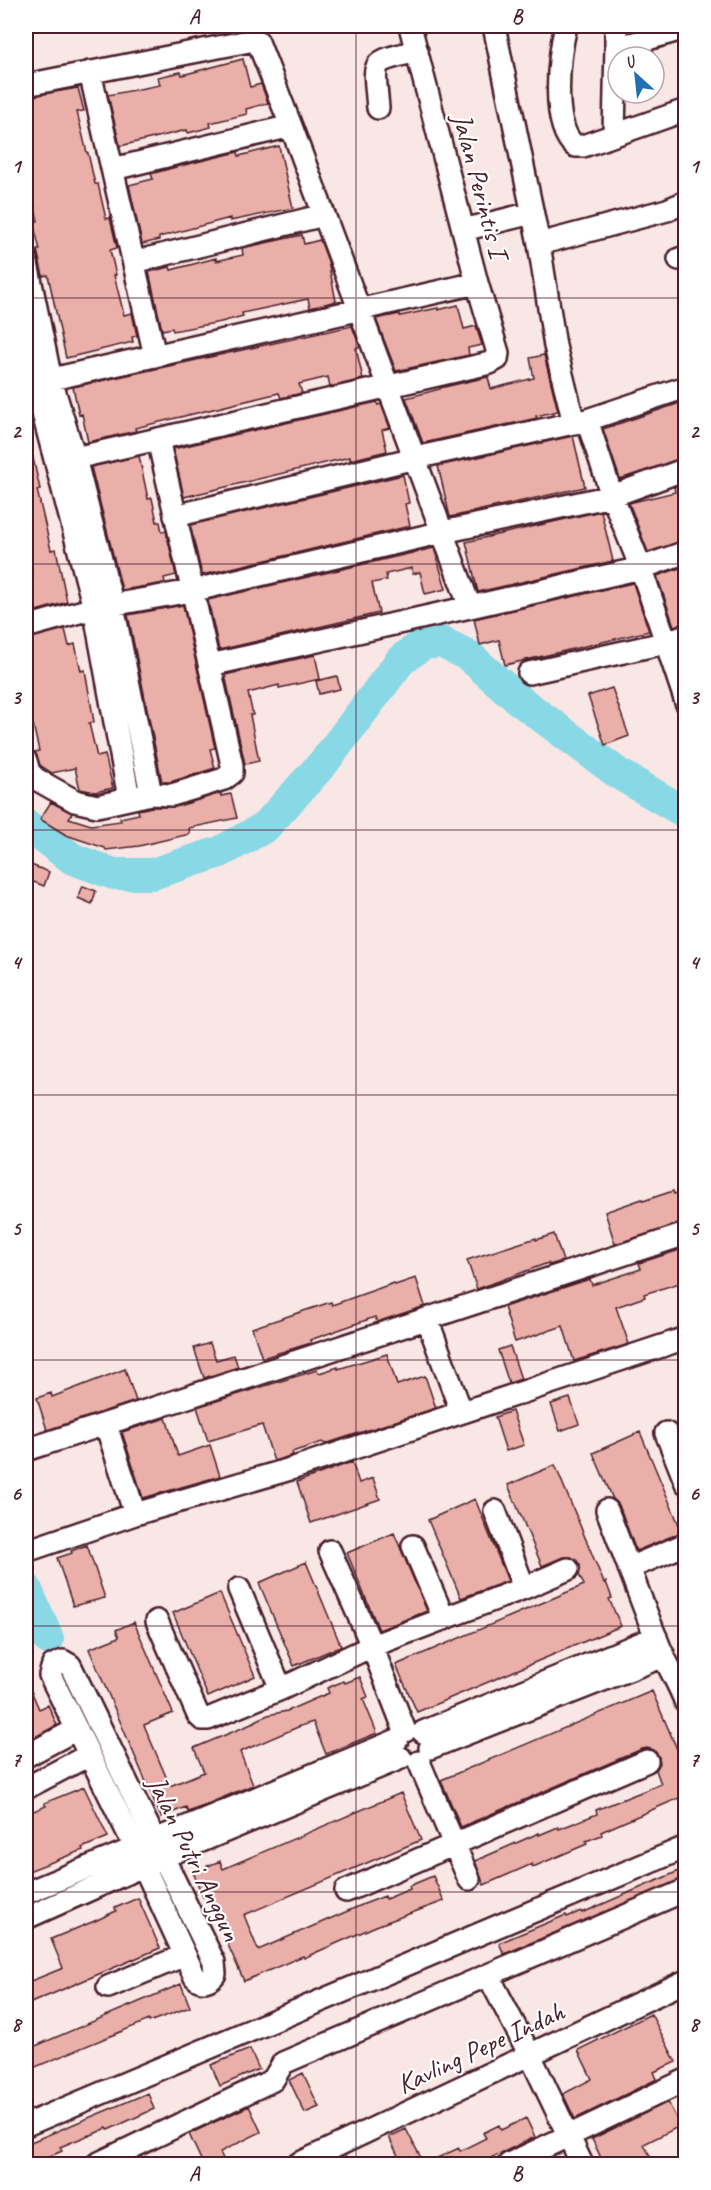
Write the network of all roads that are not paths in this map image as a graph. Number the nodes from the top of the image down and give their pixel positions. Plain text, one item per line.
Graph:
1 (410, 26) edge
2 (494, 26) edge
3 (566, 26) edge
4 (686, 28) edge
5 (616, 36) edge
6 (417, 51) junction
7 (90, 72) junction
8 (26, 85) edge
9 (378, 108) dead end
10 (686, 110) edge
11 (291, 126) junction
12 (614, 134) junction
13 (113, 169) junction
14 (686, 202) edge
15 (532, 213) junction
16 (324, 215) junction
17 (463, 230) junction
18 (539, 244) junction
19 (26, 259) edge
20 (134, 262) junction
21 (477, 283) junction
22 (360, 310) junction
23 (26, 339) edge
24 (155, 356) junction
25 (37, 383) edge
26 (388, 386) junction
27 (686, 387) edge
28 (580, 422) junction
29 (158, 439) junction
30 (75, 458) junction
31 (415, 458) junction
32 (686, 469) edge
33 (612, 496) junction
34 (175, 516) junction
35 (442, 532) junction
36 (686, 552) edge
37 (641, 568) junction
38 (191, 591) junction
39 (103, 607) junction
40 (471, 607) junction
41 (26, 627) edge
42 (686, 635) edge
43 (664, 643) junction
44 (210, 665) junction
45 (529, 673) dead end
46 (686, 702) edge
47 (26, 761) edge
48 (151, 794) junction
49 (129, 798) junction
50 (686, 1234) edge
51 (427, 1319) junction
52 (686, 1338) edge
53 (461, 1411) junction
54 (106, 1425) junction
55 (666, 1433) dead end
56 (26, 1450) edge
57 (686, 1483) edge
58 (607, 1510) dead end
59 (495, 1511) dead end
60 (135, 1514) junction
61 (686, 1544) edge
62 (413, 1546) dead end
63 (26, 1551) edge
64 (330, 1551) dead end
65 (630, 1568) junction
66 (568, 1569) dead end
67 (524, 1588) junction
68 (239, 1589) dead end
69 (444, 1619) junction
70 (157, 1621) dead end
71 (372, 1646) junction
72 (660, 1646) junction
73 (682, 1682) edge
74 (280, 1689) junction
75 (686, 1703) edge
76 (77, 1730) junction
77 (413, 1745) junction
78 (89, 1755) junction
79 (26, 1756) edge
80 (647, 1761) dead end
81 (26, 1788) edge
82 (454, 1845) junction
83 (686, 1847) edge
84 (159, 1848) junction
85 (139, 1857) junction
86 (469, 1879) dead end
87 (686, 1890) edge
88 (346, 1892) dead end
89 (26, 1893) edge
90 (26, 1918) edge
91 (185, 1955) junction
92 (488, 1975) junction
93 (686, 1981) edge
94 (108, 1987) dead end
95 (530, 2055) junction
96 (686, 2080) edge
97 (26, 2124) edge
98 (569, 2136) junction
99 (97, 2164) edge
100 (298, 2164) edge
101 (509, 2164) edge
102 (582, 2164) edge

1 - 6 street, Jalan Perintis I
2 - 15 street
3 - 12 street
4 - 5 street
5 - 12 street
6 - 9 street
6 - 17 street, Jalan Perintis I
7 - 8 street
7 - 11 street
7 - 13 street
10 - 12 street
11 - 13 street
11 - 16 street
13 - 20 street
14 - 18 street
15 - 17 street
15 - 18 street
16 - 20 street
16 - 22 street
17 - 21 street, Jalan Perintis I
18 - 28 street
19 - 25 street
20 - 24 street
21 - 22 street
21 - 26 street, Jalan Perintis I
22 - 24 street
22 - 26 street
23 - 25 street
24 - 25 street
25 - 30 street
25 - 39 street
26 - 29 street
26 - 31 street
27 - 28 street
28 - 31 street
28 - 33 street
29 - 30 street
29 - 34 street
30 - 39 street
31 - 34 street
31 - 35 street
32 - 33 street
33 - 35 street
33 - 37 street
34 - 38 street
35 - 38 street
35 - 40 street
36 - 37 street
37 - 40 street
37 - 43 street
38 - 39 street
38 - 44 street
39 - 41 street
39 - 48 street
39 - 49 street
40 - 44 street
42 - 43 street
43 - 45 street
43 - 46 street
44 - 48 street
47 - 49 street
48 - 49 street
50 - 51 street
51 - 53 street
51 - 54 street
52 - 53 street
53 - 60 street
54 - 56 street
54 - 60 street
55 - 57 street
58 - 65 street
59 - 67 street
60 - 63 street
61 - 65 street
62 - 69 street
64 - 71 street
65 - 72 street
66 - 67 street
67 - 69 street
68 - 74 street
69 - 71 street
70 - 74 street
71 - 74 street
71 - 77 street
72 - 73 street
72 - 77 street
73 - 75 street
76 - 78 street, Jalan Putri Anggun
76 - 79 street
76 - 84 street, Jalan Putri Anggun
77 - 82 street
77 - 84 street
78 - 81 street
78 - 85 street, Jalan Putri Anggun
80 - 82 street
82 - 86 street
82 - 88 street
83 - 97 street
84 - 85 street
84 - 91 street, Jalan Putri Anggun
85 - 89 street
85 - 90 street
85 - 91 street, Jalan Putri Anggun
87 - 92 street
91 - 94 street
92 - 95 street
92 - 99 street
93 - 95 street, Kavling Pepe Indah
95 - 98 street
95 - 100 street, Kavling Pepe Indah
96 - 98 street
98 - 101 street
98 - 102 street

